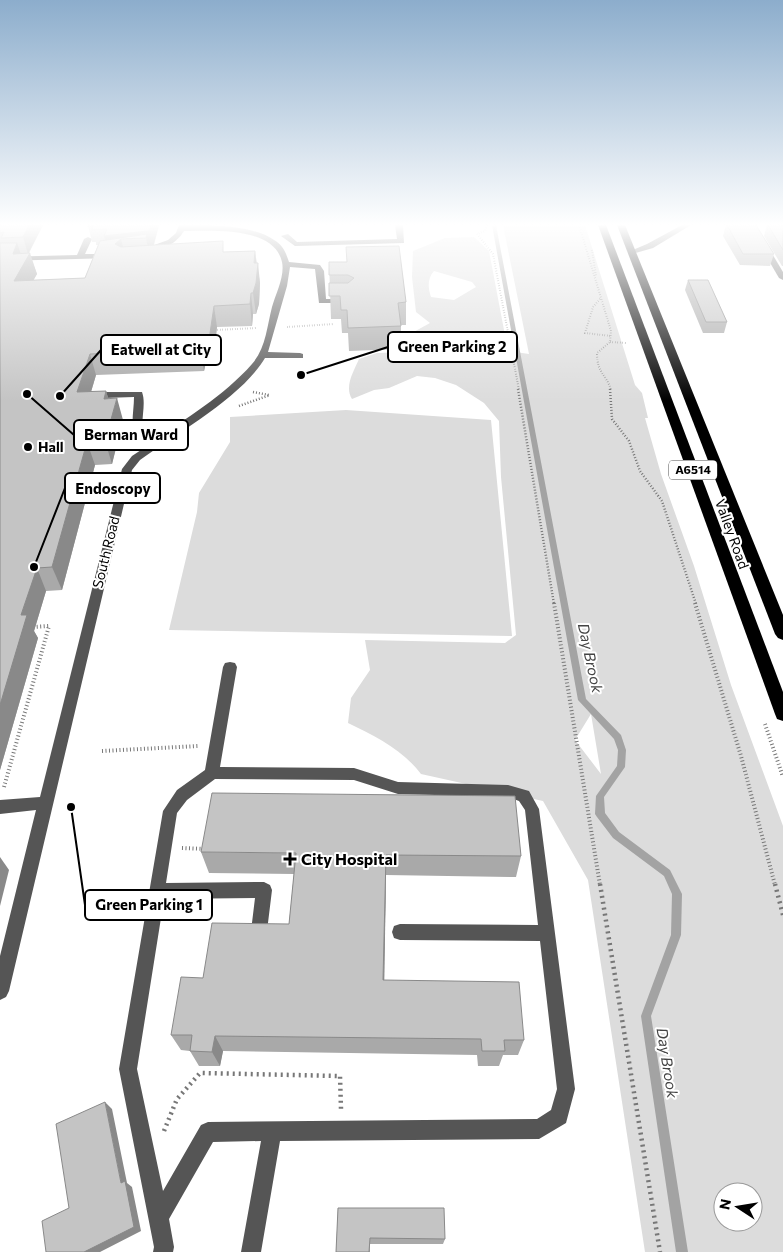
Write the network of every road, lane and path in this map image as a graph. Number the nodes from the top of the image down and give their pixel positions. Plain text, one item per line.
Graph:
1 (281, 283) edge
2 (321, 283) edge
3 (499, 283) edge
4 (624, 283) edge
5 (644, 283) edge
6 (597, 286) edge
7 (600, 298) junction
8 (349, 301) edge
9 (334, 324) dead end
10 (271, 327) junction
11 (213, 330) edge
12 (611, 336) junction
13 (610, 342) junction
14 (632, 343) dead end
15 (264, 355) junction
16 (300, 356) dead end
17 (249, 391) dead end
18 (103, 395) edge
19 (233, 408) dead end
20 (150, 448) junction
21 (29, 627) dead end
22 (783, 634) edge
23 (230, 667) dead end
24 (783, 714) edge
25 (102, 751) dead end
26 (198, 755) dead end
27 (212, 773) junction
28 (1, 800) edge
29 (46, 803) junction
30 (157, 891) junction
31 (783, 915) edge
32 (259, 931) edge
33 (400, 932) dead end
34 (547, 933) junction
35 (0, 991) edge
36 (342, 1131) junction
37 (272, 1132) junction
38 (145, 1155) junction
39 (158, 1218) junction
40 (163, 1252) edge
41 (251, 1252) edge
42 (660, 1252) edge

1 - 10 street, South Road
2 - 8 street
3 - 42 path
4 - 24 highway, Valley Road / A6514
5 - 22 highway, Valley Road / A6514
6 - 7 path
7 - 12 path
7 - 12 path
9 - 10 path
10 - 11 path
10 - 15 street, South Road
12 - 13 path
13 - 14 path
13 - 31 path
15 - 16 street
15 - 20 street, South Road
17 - 19 path
18 - 20 street
20 - 29 street, South Road
21 - 28 path
23 - 27 street
25 - 26 path
27 - 30 street
27 - 34 street
28 - 29 street
29 - 35 street, South Road
30 - 32 street
30 - 38 street
33 - 34 street
34 - 36 street
36 - 37 street
36 - 38 path
37 - 39 street
37 - 41 street
38 - 39 street
39 - 40 street

